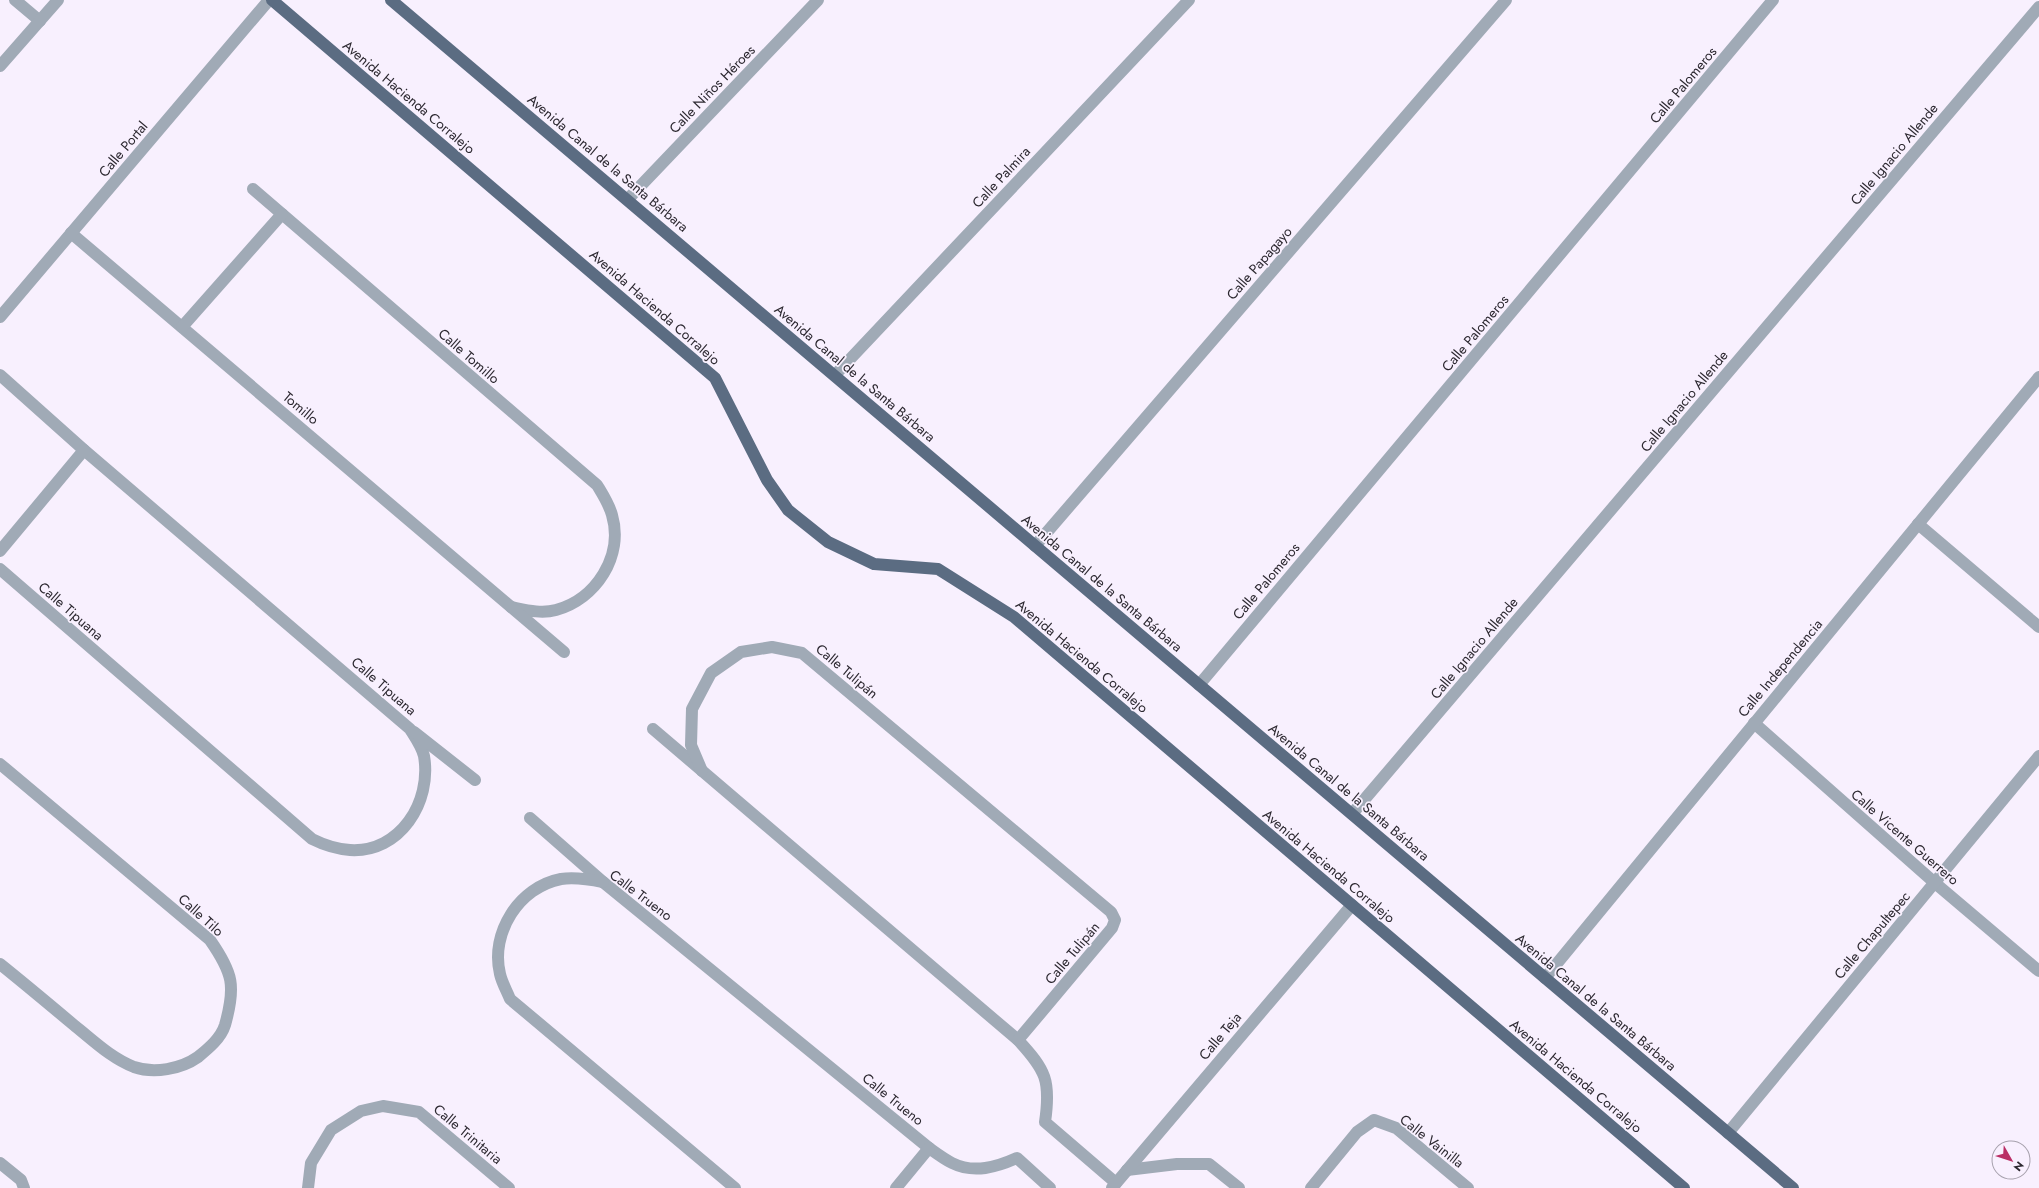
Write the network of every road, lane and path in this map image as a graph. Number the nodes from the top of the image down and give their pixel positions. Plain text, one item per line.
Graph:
1 (15, 0) edge
2 (58, 0) edge
3 (270, 0) edge
4 (391, 0) edge
5 (818, 0) edge
6 (1189, 0) edge
7 (1506, 0) edge
8 (1773, 0) edge
9 (2039, 7) edge
10 (40, 21) junction
11 (0, 66) edge
12 (253, 189) dead end
13 (628, 199) junction
14 (282, 214) junction
15 (71, 233) junction
16 (0, 317) edge
17 (182, 326) junction
18 (0, 375) edge
19 (834, 376) junction
20 (2039, 377) edge
21 (84, 450) junction
22 (1918, 524) junction
23 (1035, 546) junction
24 (0, 551) edge
25 (0, 569) edge
26 (511, 607) junction
27 (2039, 627) edge
28 (564, 652) dead end
29 (1199, 685) junction
30 (1754, 724) junction
31 (410, 729) junction
32 (653, 729) dead end
33 (2039, 756) edge
34 (0, 764) edge
35 (702, 771) junction
36 (475, 780) dead end
37 (1352, 814) junction
38 (530, 818) dead end
39 (603, 882) junction
40 (1935, 883) junction
41 (1352, 905) junction
42 (0, 964) edge
43 (2039, 971) edge
44 (1545, 978) junction
45 (1018, 1040) junction
46 (1728, 1133) junction
47 (929, 1148) junction
48 (0, 1162) edge
49 (1127, 1170) junction
50 (23, 1184) edge
51 (1114, 1186) edge
52 (308, 1188) edge
53 (509, 1188) edge
54 (735, 1188) edge
55 (896, 1188) edge
56 (1050, 1188) edge
57 (1238, 1188) edge
58 (1311, 1188) edge
59 (1468, 1188) edge
60 (1684, 1188) edge
61 (1793, 1188) edge

1 - 10 street
2 - 10 street
3 - 15 street, Calle Portal
3 - 41 main road, Avenida Hacienda Corralejo
4 - 13 main road, Avenida Canal de la Santa Bárbara
5 - 13 street, Calle Niños Héroes
6 - 19 street, Calle Palmira
7 - 23 street, Calle Papagayo
8 - 29 street, Calle Palomeros
9 - 37 street, Calle Ignacio Allende
10 - 11 street
12 - 14 street, Calle Tomillo
13 - 19 main road, Avenida Canal de la Santa Bárbara
14 - 17 street
14 - 26 street, Calle Tomillo
15 - 16 street, Calle Portal
15 - 17 street, Tomillo
17 - 26 street, Tomillo
18 - 21 street, Calle Tipuana
19 - 23 main road, Avenida Canal de la Santa Bárbara
20 - 22 street, Calle Independencia
21 - 24 street
21 - 31 street, Calle Tipuana
22 - 27 street
22 - 30 street, Calle Independencia
23 - 29 main road, Avenida Canal de la Santa Bárbara
25 - 31 street, Calle Tipuana
26 - 28 street, Tomillo
29 - 37 main road, Avenida Canal de la Santa Bárbara
30 - 40 street, Calle Vicente Guerrero
30 - 44 street, Calle Independencia
31 - 36 street
32 - 35 street
33 - 40 street, Calle Chapultepec
34 - 42 street, Calle Tilo
35 - 45 street, Calle Tulipán
35 - 45 street, Calle Tulipán
37 - 44 main road, Avenida Canal de la Santa Bárbara
38 - 39 street
39 - 47 street, Calle Trueno
39 - 54 street, Calle Trueno
40 - 43 street, Calle Vicente Guerrero
40 - 46 street, Calle Chapultepec
41 - 49 street, Calle Teja
41 - 60 main road, Avenida Hacienda Corralejo
44 - 46 main road, Avenida Canal de la Santa Bárbara
45 - 51 street, Calle Tulipán
46 - 61 main road, Avenida Canal de la Santa Bárbara
47 - 55 street
47 - 56 street, Calle Trueno
48 - 50 street
49 - 51 street, Calle Teja
49 - 57 street
52 - 53 street, Calle Trinitaria
58 - 59 street, Calle Vainilla

